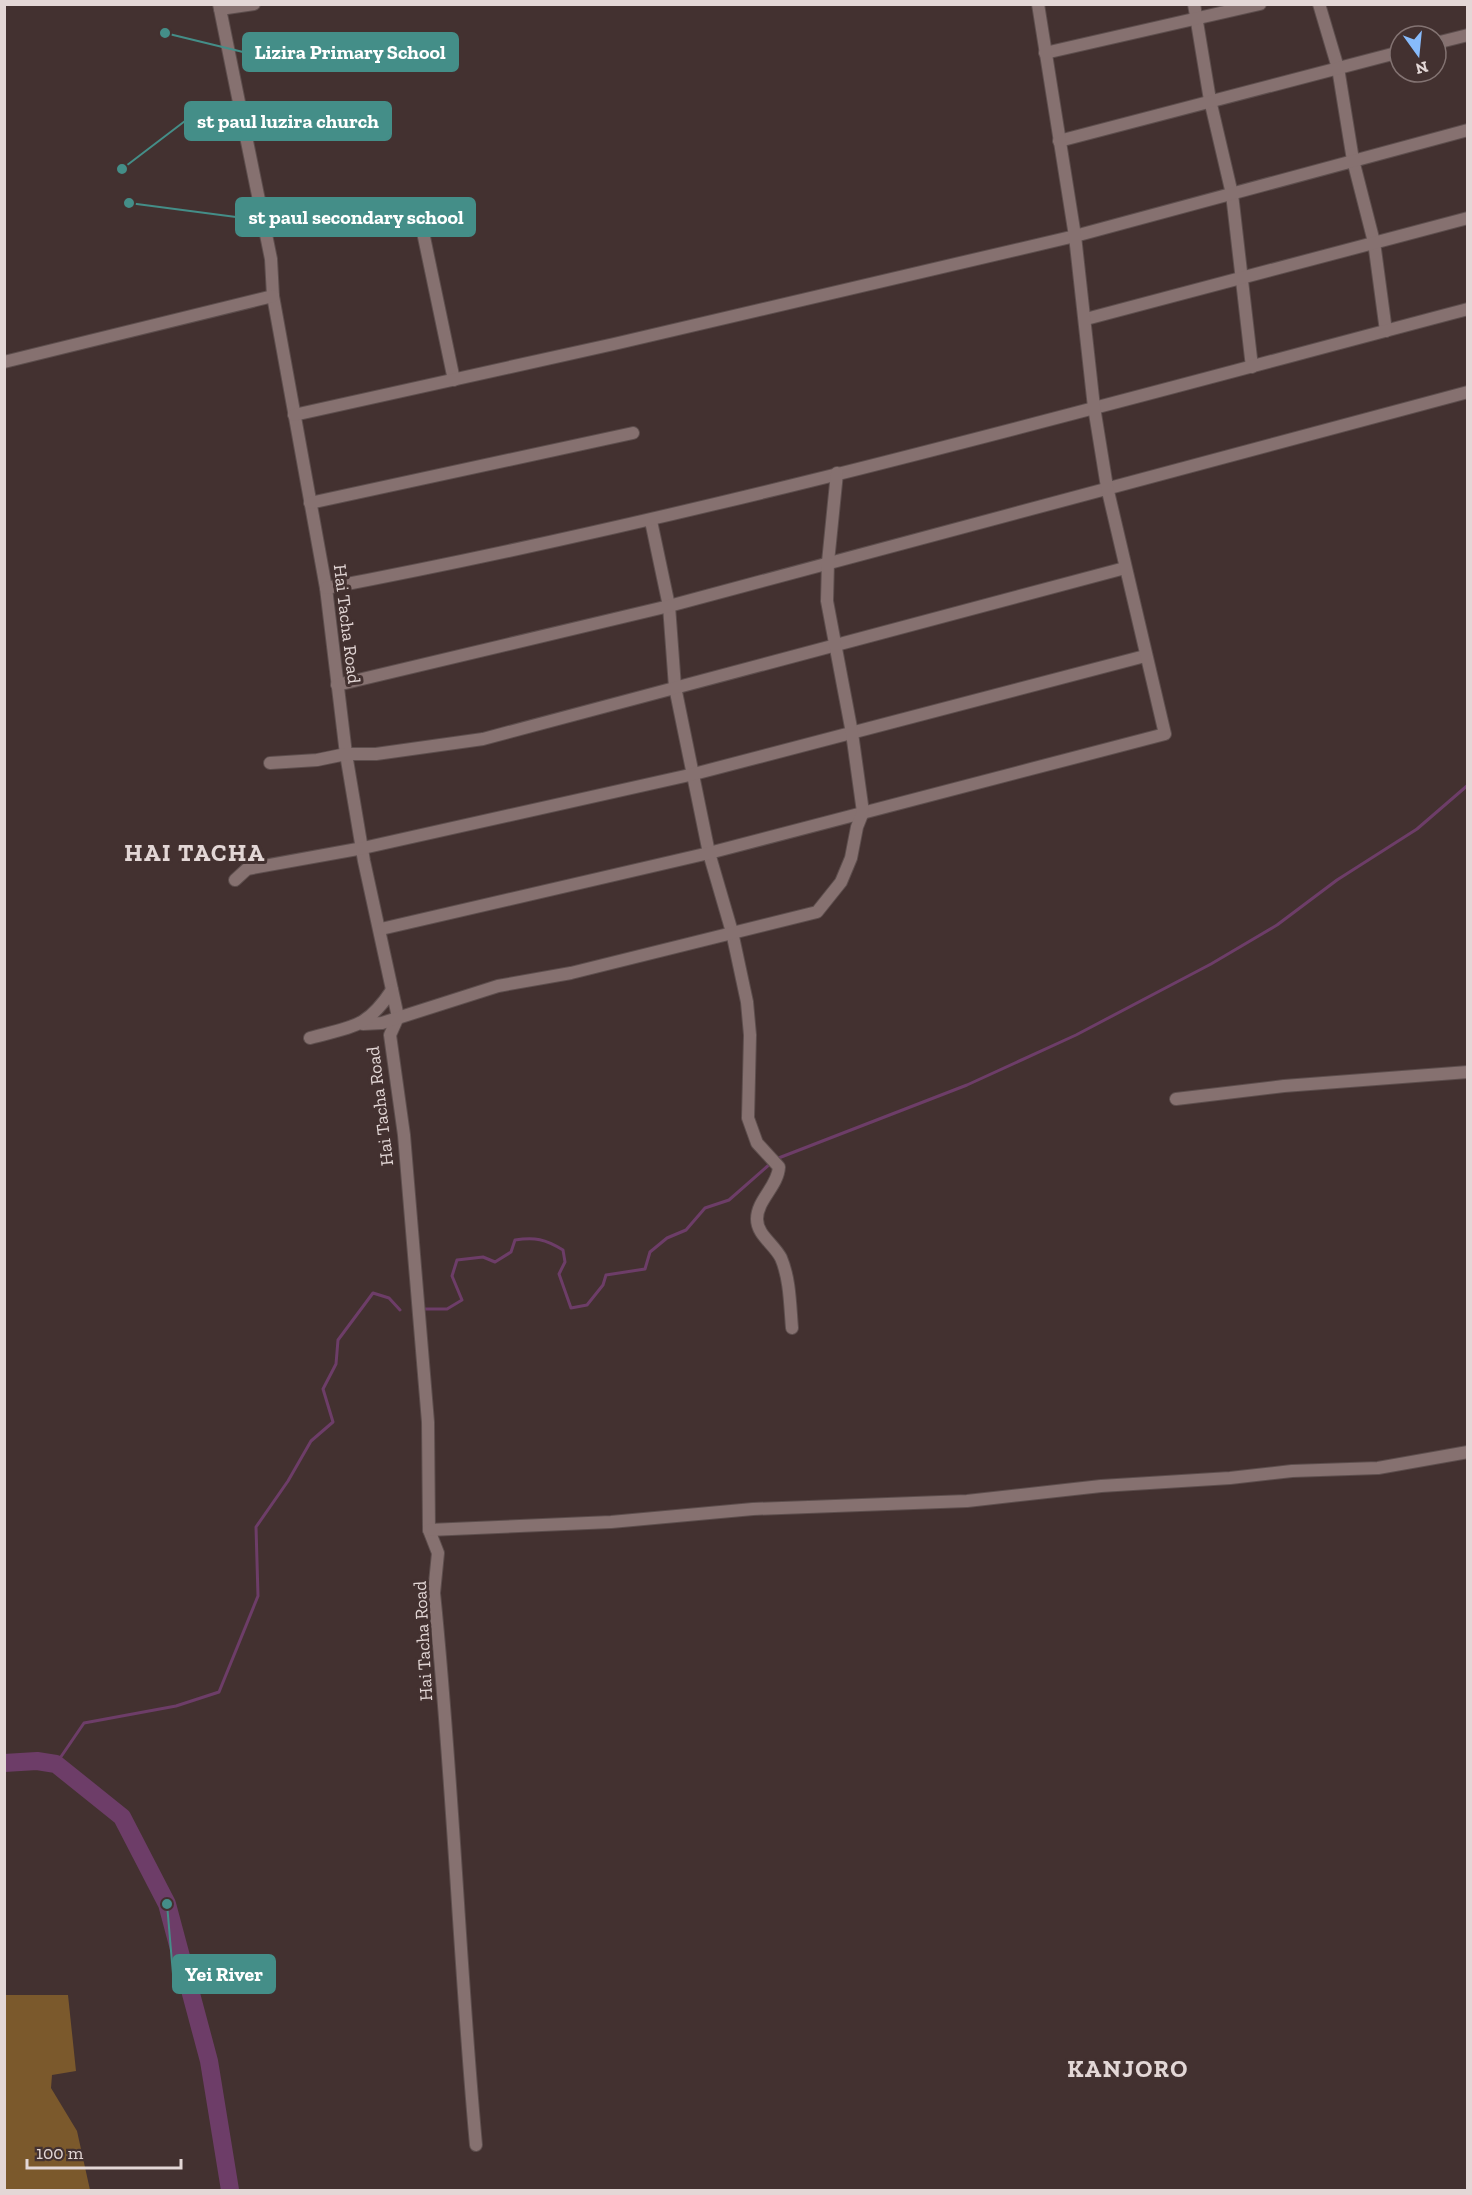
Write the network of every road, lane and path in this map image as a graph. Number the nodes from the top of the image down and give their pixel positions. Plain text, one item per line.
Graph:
1 (254, 4) edge
2 (1038, 4) edge
3 (1194, 4) edge
4 (1260, 4) edge
5 (1319, 4) edge
6 (219, 7) edge
7 (1195, 20) junction
8 (1467, 35) edge
9 (1448, 40) edge
10 (1045, 53) junction
11 (1388, 55) edge
12 (1338, 68) junction
13 (1210, 100) junction
14 (1467, 130) edge
15 (1059, 141) junction
16 (1353, 160) junction
17 (1232, 194) junction
18 (1467, 218) edge
19 (1075, 236) junction
20 (424, 237) dead end
21 (1374, 242) junction
22 (1242, 278) junction
23 (273, 296) junction
24 (1467, 309) edge
25 (1086, 319) junction
26 (1386, 331) junction
27 (4, 362) edge
28 (1252, 367) junction
29 (454, 380) junction
30 (1467, 392) edge
31 (1094, 407) junction
32 (294, 415) junction
33 (633, 433) dead end
34 (837, 473) junction
35 (1107, 487) junction
36 (310, 503) junction
37 (651, 521) junction
38 (828, 562) junction
39 (1125, 567) junction
40 (326, 588) junction
41 (669, 606) junction
42 (836, 645) junction
43 (1145, 656) junction
44 (337, 685) junction
45 (675, 687) junction
46 (852, 733) junction
47 (346, 754) junction
48 (270, 763) dead end
49 (694, 774) junction
50 (863, 813) junction
51 (363, 848) junction
52 (709, 853) junction
53 (235, 880) dead end
54 (381, 930) junction
55 (732, 933) junction
56 (393, 990) junction
57 (398, 1017) junction
58 (363, 1024) junction
59 (310, 1038) dead end
60 (1467, 1072) edge
61 (1176, 1099) dead end
62 (792, 1328) dead end
63 (1467, 1452) edge
64 (429, 1530) junction
65 (476, 2145) dead end

1 - 6 street
2 - 10 street
3 - 7 street
4 - 7 street
5 - 12 street
6 - 23 street, Hai Tacha Road
7 - 10 street
7 - 13 street
8 - 9 street
10 - 15 street
11 - 12 street
12 - 13 street
12 - 16 street
13 - 15 street
13 - 17 street
14 - 16 street
15 - 19 street
16 - 17 street
16 - 21 street
17 - 19 street
17 - 22 street
18 - 21 street
19 - 25 street
19 - 29 street
20 - 29 street
21 - 22 street
21 - 26 street
22 - 25 street
22 - 28 street
23 - 27 street
23 - 32 street, Hai Tacha Road
24 - 26 street
25 - 31 street
26 - 28 street
28 - 31 street
29 - 32 street
30 - 35 street
31 - 34 street
31 - 35 street
32 - 36 street, Hai Tacha Road
33 - 36 street
34 - 37 street
34 - 38 street
35 - 38 street
35 - 39 street
36 - 40 street, Hai Tacha Road
37 - 40 street
37 - 41 street
38 - 41 street
38 - 42 street
39 - 42 street
39 - 43 street
40 - 44 street, Hai Tacha Road
41 - 44 street
41 - 45 street
42 - 45 street
42 - 46 street
43 - 46 street
43 - 50 street
44 - 47 street, Hai Tacha Road
45 - 47 street
45 - 49 street
46 - 49 street
46 - 50 street
47 - 48 street
47 - 51 street, Hai Tacha Road
49 - 51 street
49 - 52 street
50 - 52 street
50 - 55 street
51 - 53 street
51 - 54 street, Hai Tacha Road
52 - 54 street
52 - 55 street
54 - 56 street, Hai Tacha Road
55 - 57 street
55 - 62 street
56 - 57 street, Hai Tacha Road
56 - 58 street
57 - 58 street
57 - 64 street, Hai Tacha Road
58 - 59 street
60 - 61 street
63 - 64 street
64 - 65 street, Hai Tacha Road

